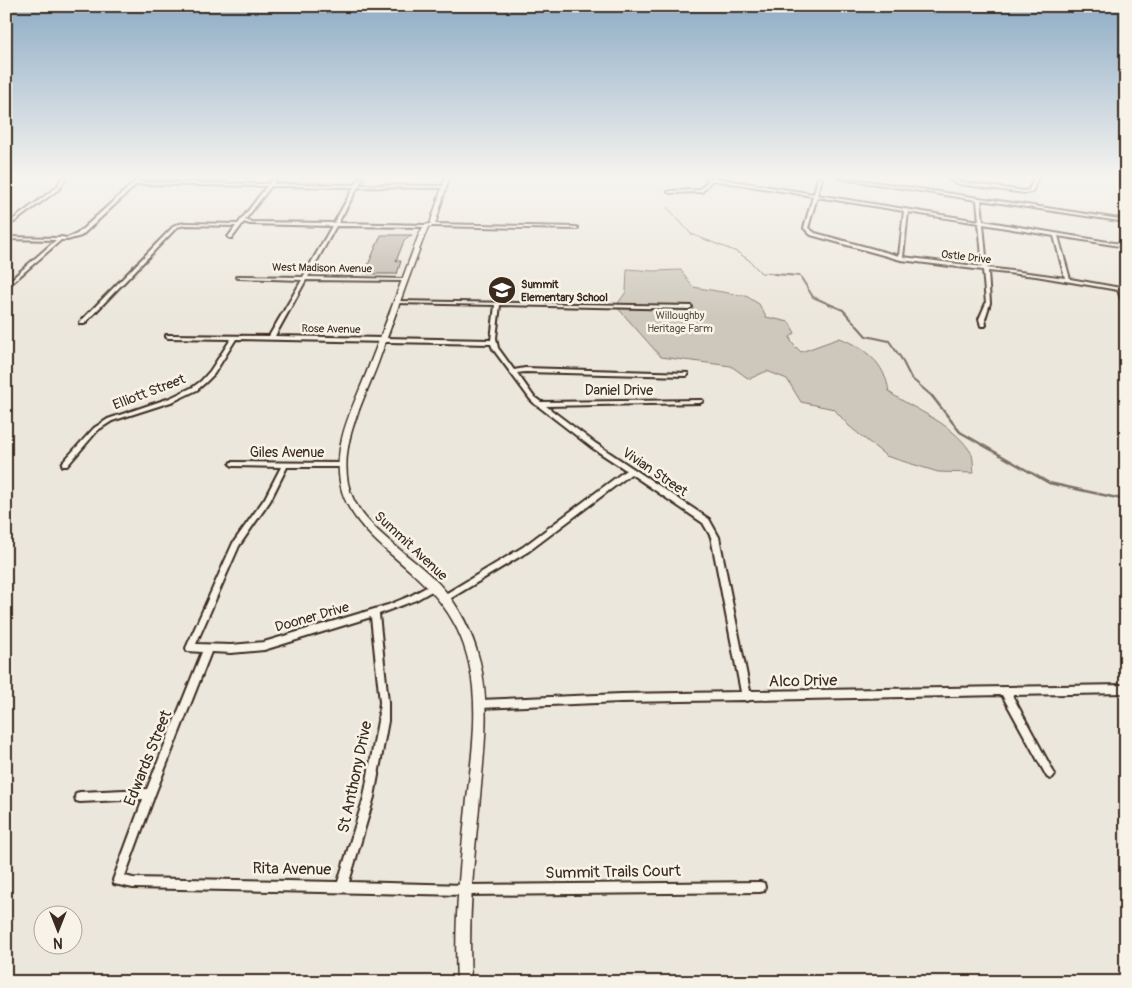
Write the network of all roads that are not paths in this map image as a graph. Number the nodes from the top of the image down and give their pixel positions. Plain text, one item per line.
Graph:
1 (93, 224) edge
2 (336, 224) edge
3 (346, 224) edge
4 (808, 224) edge
5 (905, 224) edge
6 (981, 224) edge
7 (988, 224) edge
8 (239, 225) joint
9 (429, 225) junction
10 (576, 228) dead end
11 (1056, 235) junction
12 (230, 237) dead end
13 (6, 238) edge
14 (61, 238) junction
15 (1126, 246) edge
16 (901, 259) junction
17 (986, 270) junction
18 (238, 277) dead end
19 (305, 278) junction
20 (405, 280) junction
21 (1068, 280) junction
22 (7, 285) edge
23 (1123, 289) edge
24 (397, 302) junction
25 (498, 304) junction
26 (1126, 306) edge
27 (689, 307) dead end
28 (82, 323) dead end
29 (983, 324) dead end
30 (168, 336) dead end
31 (234, 338) junction
32 (271, 338) junction
33 (383, 340) junction
34 (493, 342) junction
35 (515, 372) junction
36 (686, 374) dead end
37 (700, 401) dead end
38 (538, 404) junction
39 (65, 464) dead end
40 (233, 464) dead end
41 (285, 465) junction
42 (342, 465) junction
43 (630, 471) junction
44 (434, 586) junction
45 (445, 598) junction
46 (375, 613) junction
47 (208, 648) junction
48 (1126, 689) edge
49 (1005, 692) junction
50 (747, 697) junction
51 (480, 704) junction
52 (1050, 774) dead end
53 (150, 794) junction
54 (80, 798) dead end
55 (118, 880) joint
56 (342, 886) junction
57 (760, 887) dead end
58 (466, 890) junction
59 (464, 982) edge

1 - 14 street
2 - 19 street
3 - 9 street
4 - 16 street, Ostle Drive
5 - 16 street
6 - 17 street
7 - 11 street
8 - 12 street
8 - 28 street
9 - 10 street
9 - 20 street, Summit Avenue
11 - 15 street
11 - 21 street
13 - 14 street
14 - 22 street
16 - 17 street, Ostle Drive
17 - 21 street, Ostle Drive
17 - 29 street
18 - 19 street, West Madison Avenue
19 - 20 street, West Madison Avenue
19 - 32 street
20 - 24 street, Summit Avenue
21 - 23 street, Ostle Drive
23 - 26 street
24 - 25 street
24 - 33 street, Summit Avenue
25 - 27 street
25 - 34 street
30 - 31 street, Rose Avenue
31 - 32 street, Rose Avenue
31 - 39 street, Elliott Street
32 - 33 street, Rose Avenue
33 - 34 street, Rose Avenue
33 - 42 street, Summit Avenue
34 - 35 street, Vivian Street
35 - 36 street
35 - 38 street, Vivian Street
37 - 38 street, Daniel Drive
38 - 43 street, Vivian Street
40 - 41 street, Giles Avenue
41 - 42 street, Giles Avenue
41 - 47 street, Dooner Drive
42 - 44 street, Summit Avenue
43 - 45 street
43 - 50 street, Vivian Street
44 - 45 street, Summit Avenue
44 - 46 street, Dooner Drive
45 - 51 street, Summit Avenue
46 - 47 street, Dooner Drive
46 - 56 street, St Anthony Drive
47 - 53 street, Edwards Street
48 - 49 street, Alco Drive
49 - 50 street, Alco Drive
49 - 52 street
50 - 51 street, Alco Drive
51 - 58 street, Summit Avenue
53 - 54 street
53 - 55 street, Edwards Street
55 - 56 street, Rita Avenue
56 - 58 street, Rita Avenue
57 - 58 street, Summit Trails Court
58 - 59 street, Summit Avenue

